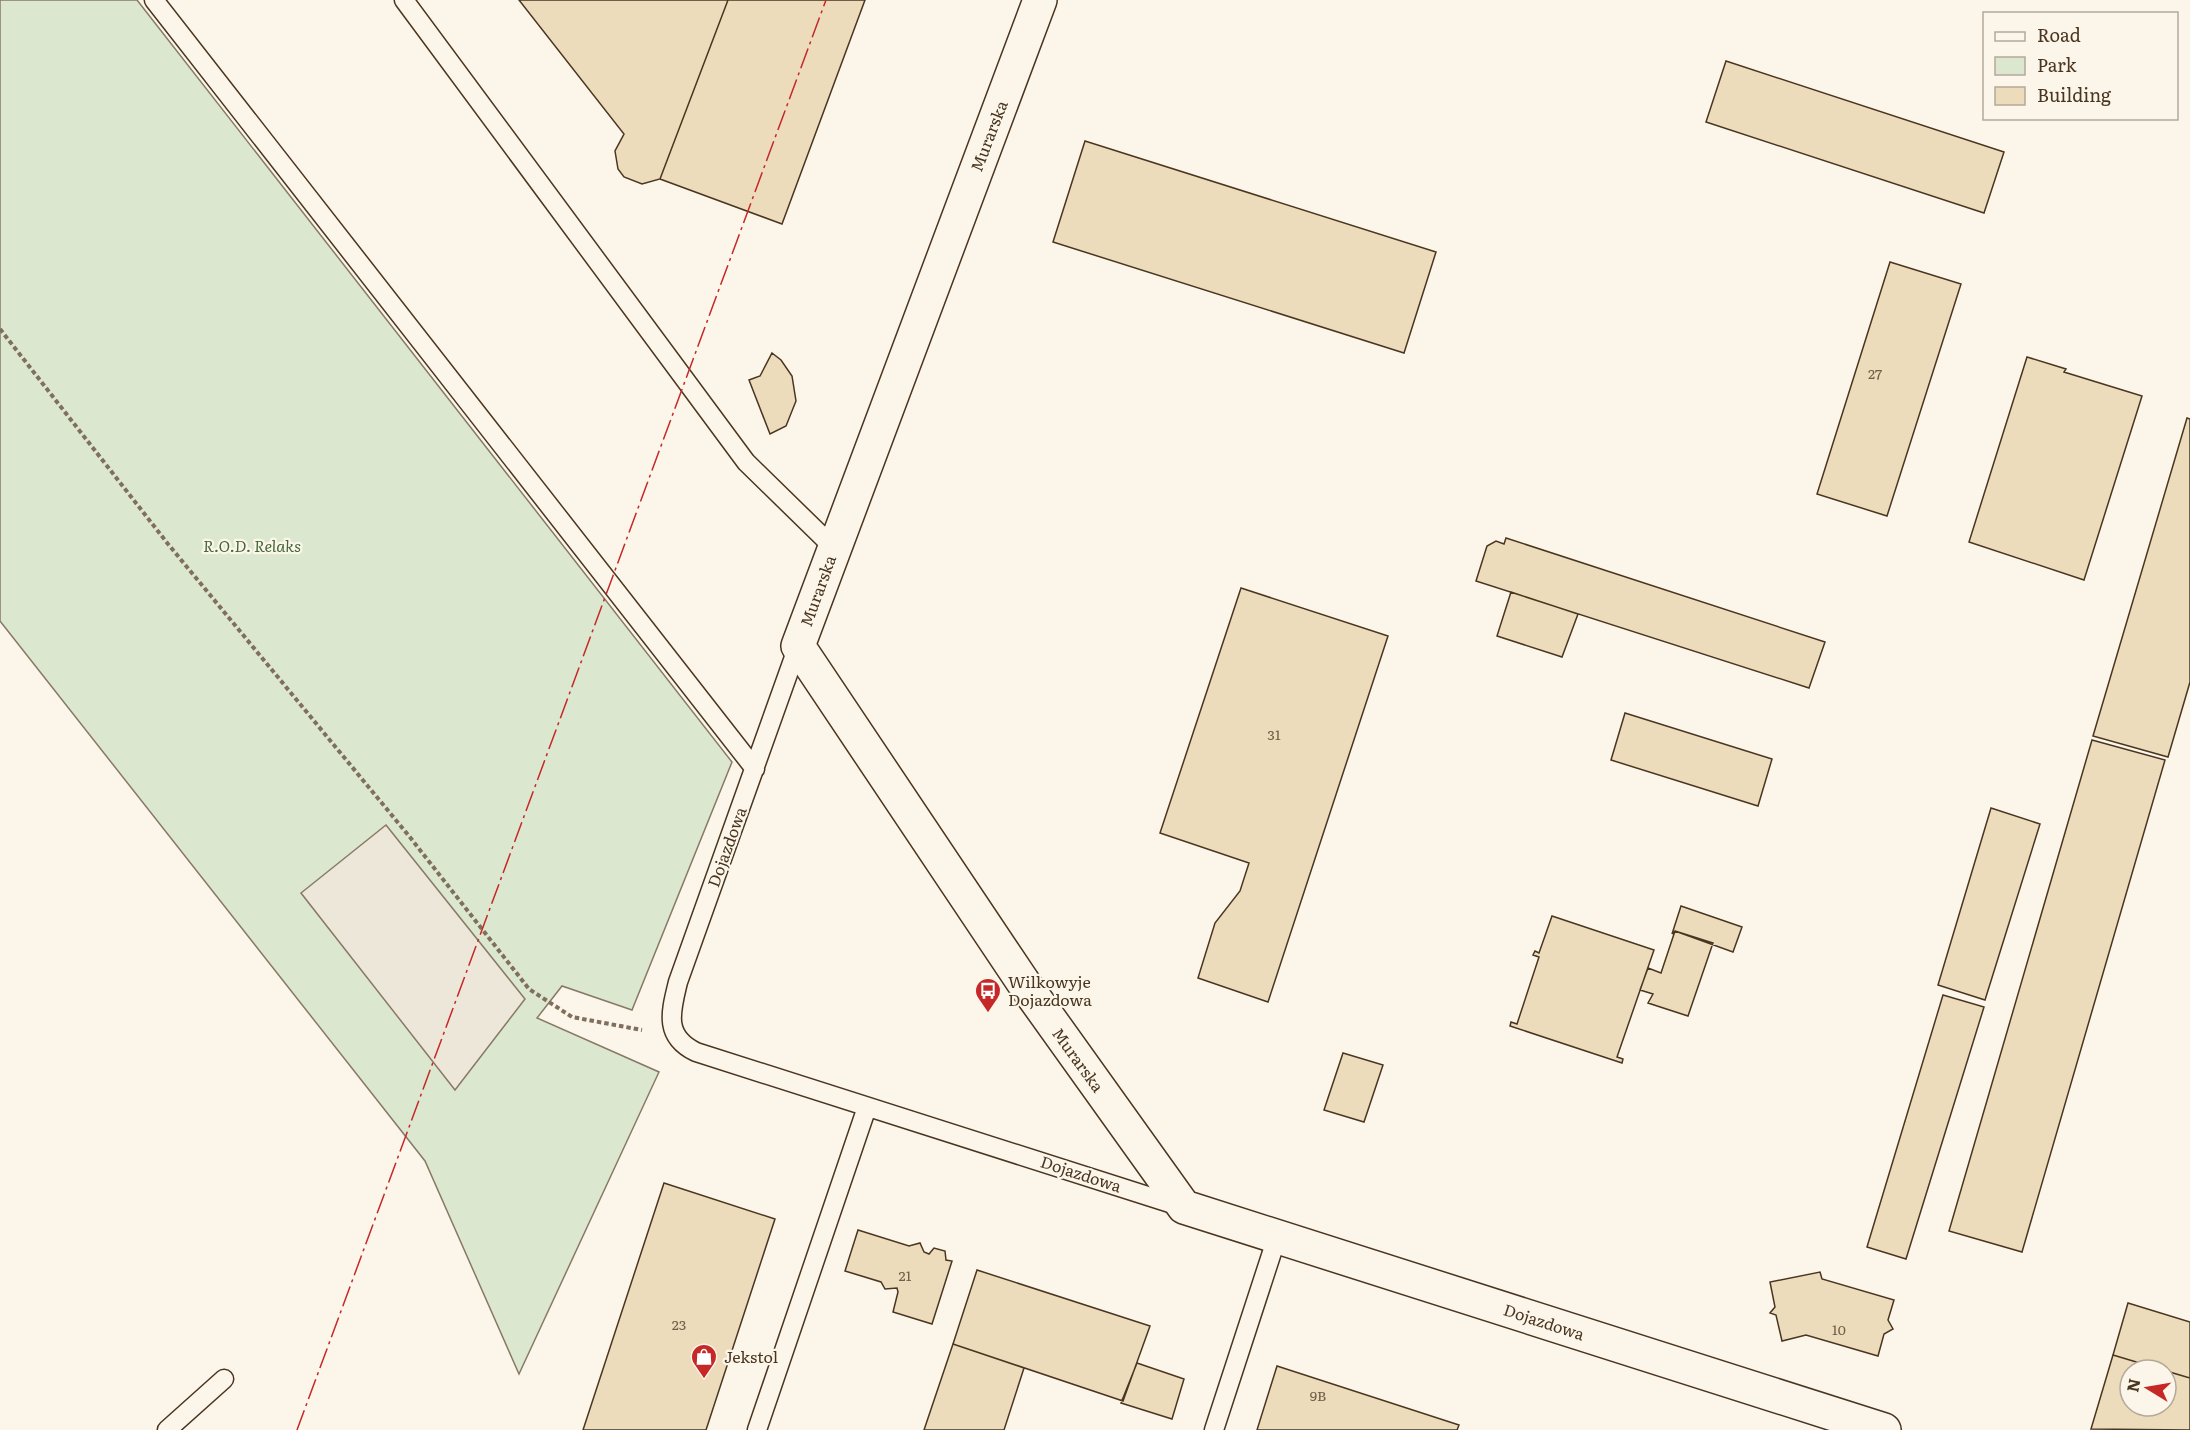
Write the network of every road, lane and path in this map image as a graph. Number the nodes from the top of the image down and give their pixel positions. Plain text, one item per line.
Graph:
1 (154, 0) edge
2 (404, 0) edge
3 (1040, 0) edge
4 (0, 329) edge
5 (834, 548) junction
6 (798, 646) junction
7 (754, 769) junction
8 (675, 1036) junction
9 (867, 1107) junction
10 (1184, 1207) junction
11 (1277, 1237) junction
12 (224, 1379) dead end
13 (167, 1430) edge
14 (757, 1430) edge
15 (1214, 1430) edge
16 (1884, 1430) edge

1 - 7 lane
2 - 5 lane
3 - 5 street, Murarska
4 - 8 path
5 - 6 street, Murarska
6 - 7 lane, Dojazdowa
6 - 10 street, Murarska
7 - 8 lane, Dojazdowa
8 - 9 lane, Dojazdowa
9 - 10 lane, Dojazdowa
9 - 14 lane
10 - 11 street, Dojazdowa
11 - 15 lane
11 - 16 street, Dojazdowa
12 - 13 lane

